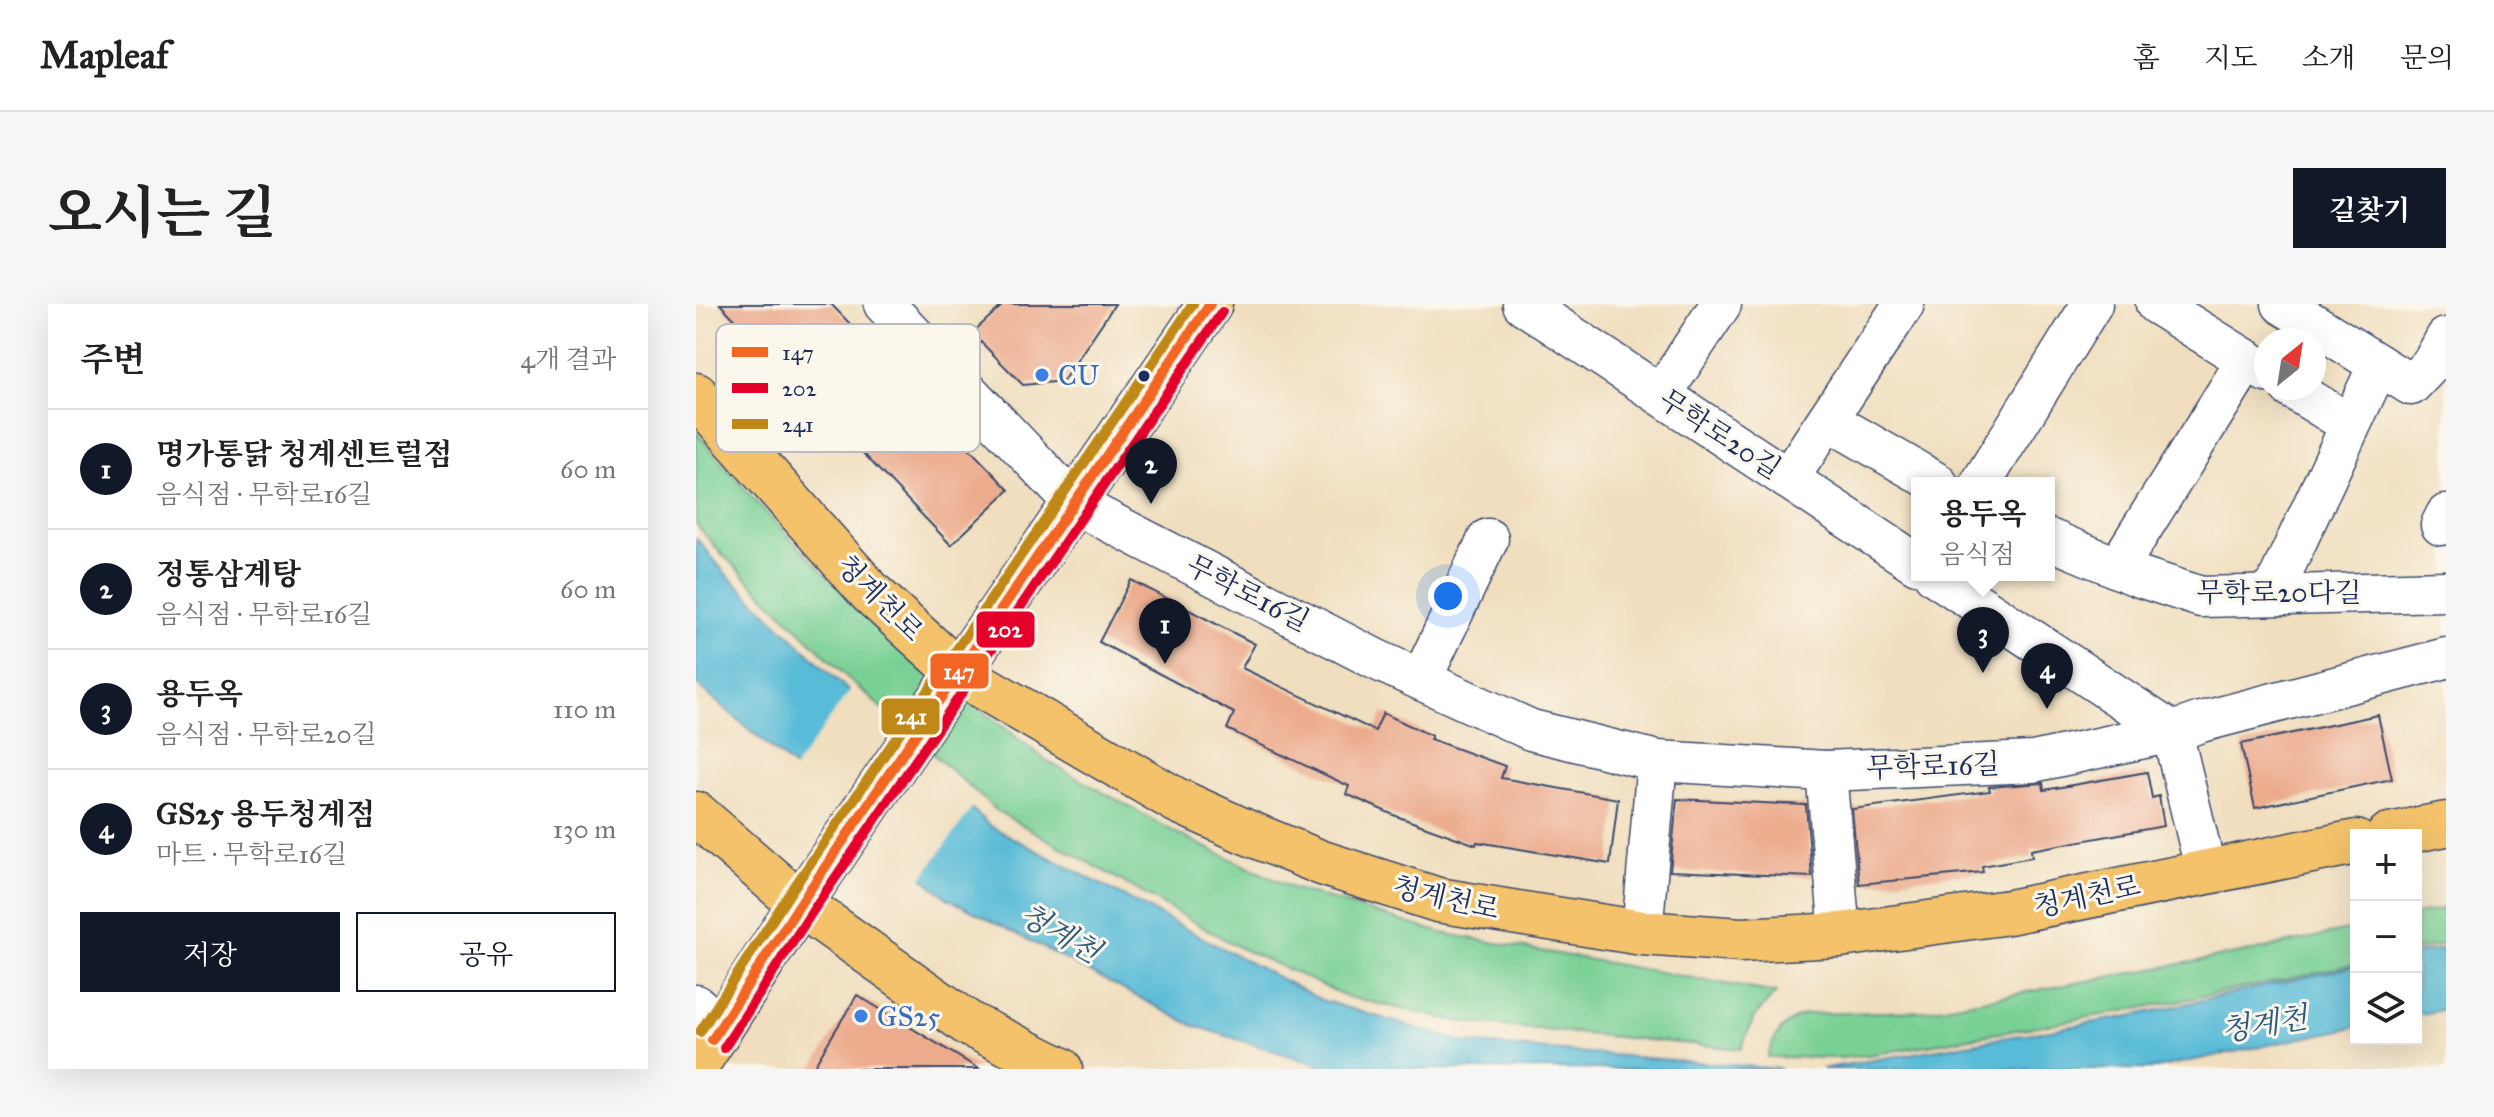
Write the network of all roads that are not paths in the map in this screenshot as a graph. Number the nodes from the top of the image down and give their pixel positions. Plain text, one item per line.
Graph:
1 (884, 304) edge
2 (1210, 304) edge
3 (1523, 304) edge
4 (1721, 304) edge
5 (1904, 304) edge
6 (2092, 304) edge
7 (2156, 304) edge
8 (2282, 304) edge
9 (903, 324) edge
10 (2446, 338) edge
11 (2254, 365) edge
12 (2378, 366) junction
13 (2254, 369) edge
14 (696, 395) edge
15 (1661, 395) junction
16 (2310, 400) edge
17 (980, 405) edge
18 (716, 418) edge
19 (1828, 420) junction
20 (2349, 424) junction
21 (746, 452) edge
22 (1927, 477) edge
23 (1985, 477) edge
24 (1788, 479) junction
25 (1075, 504) junction
26 (1488, 539) dead end
27 (2055, 542) edge
28 (1911, 560) edge
29 (2117, 568) junction
30 (1943, 581) edge
31 (2446, 591) edge
32 (2272, 594) junction
33 (2446, 658) edge
34 (1421, 680) junction
35 (948, 688) junction
36 (2172, 732) junction
37 (1657, 761) junction
38 (1826, 771) junction
39 (696, 814) edge
40 (2446, 824) edge
41 (2420, 829) edge
42 (2350, 843) edge
43 (2206, 872) junction
44 (800, 904) junction
45 (1642, 933) junction
46 (1840, 935) junction
47 (709, 1016) edge
48 (696, 1066) edge
49 (1060, 1069) edge

1 - 9 street, 무학로16길
2 - 25 main road
3 - 15 street, 무학로20길
4 - 15 street
5 - 19 street
6 - 23 street
7 - 11 street
8 - 12 street
10 - 12 street
12 - 20 street
13 - 29 street
14 - 18 main road, 청계천로
15 - 24 street, 무학로20길
16 - 20 street
17 - 25 street, 무학로16길
19 - 22 street
19 - 24 street
20 - 32 street
21 - 35 main road, 청계천로
24 - 28 street, 무학로20길
25 - 34 street, 무학로16길
25 - 35 main road
26 - 34 street
27 - 29 street, 무학로20다길
29 - 32 street, 무학로20다길
30 - 36 street
31 - 32 street, 무학로20다길
33 - 36 street, 무학로16길
34 - 37 street, 무학로16길
35 - 44 main road
35 - 45 main road, 청계천로
36 - 38 street, 무학로16길
36 - 43 street
37 - 38 street, 무학로16길
37 - 45 street
38 - 46 street
39 - 44 main road
40 - 41 main road
42 - 43 main road, 청계천로
43 - 46 main road, 청계천로
44 - 47 main road
44 - 49 main road
45 - 46 main road, 청계천로
47 - 48 main road

